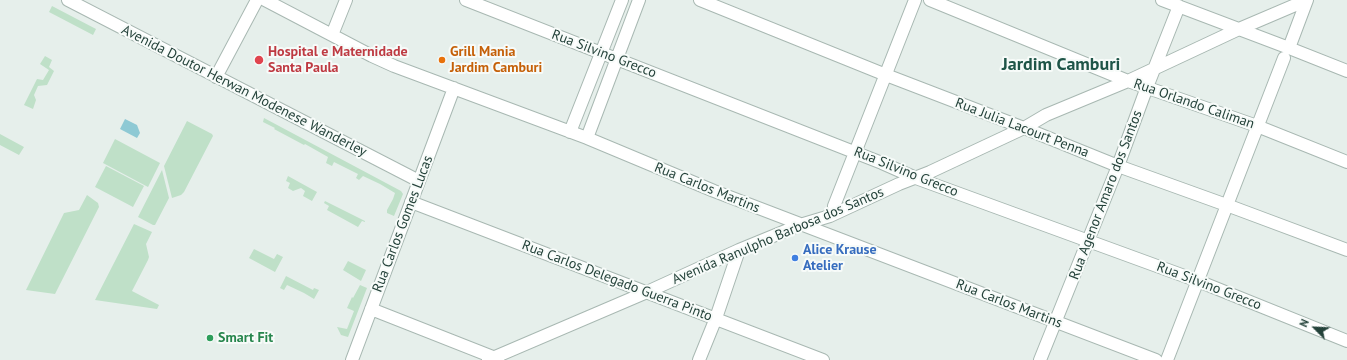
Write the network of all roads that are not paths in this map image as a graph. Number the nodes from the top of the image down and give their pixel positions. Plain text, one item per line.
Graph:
1 (68, 0) edge
2 (258, 0) edge
3 (265, 0) edge
4 (346, 0) edge
5 (466, 0) edge
6 (622, 0) edge
7 (639, 0) edge
8 (700, 0) edge
9 (915, 0) edge
10 (930, 0) edge
11 (1162, 0) edge
12 (1307, 0) edge
13 (1179, 6) junction
14 (1239, 29) junction
15 (332, 35) junction
16 (602, 52) junction
17 (1287, 53) junction
18 (617, 58) junction
19 (1155, 67) junction
20 (1347, 71) edge
21 (886, 75) junction
22 (216, 77) junction
23 (1128, 81) junction
24 (1147, 87) junction
25 (454, 88) junction
26 (1046, 114) junction
27 (1257, 126) junction
28 (1024, 128) junction
29 (570, 132) junction
30 (1047, 137) junction
31 (587, 138) junction
32 (855, 152) junction
33 (1347, 162) edge
34 (1118, 166) junction
35 (916, 178) junction
36 (419, 181) junction
37 (412, 202) junction
38 (1227, 205) junction
39 (834, 206) dead end
40 (800, 225) junction
41 (1088, 242) junction
42 (739, 250) junction
43 (1347, 250) edge
44 (1198, 280) junction
45 (647, 292) junction
46 (371, 309) junction
47 (716, 318) junction
48 (1055, 322) junction
49 (1347, 341) edge
50 (494, 359) edge
51 (352, 360) edge
52 (699, 360) edge
53 (823, 360) edge
54 (1040, 360) edge
55 (1156, 360) edge
56 (1167, 360) edge

1 - 22 street, Avenida Doutor Herwan Modenese Wanderley
2 - 22 street
3 - 15 street, Rua Carlos Martins
4 - 15 street
5 - 16 street, Rua Silvino Grecco
6 - 16 street
7 - 18 street
8 - 21 street, Rua Julia Lacourt Penna
9 - 21 street
10 - 23 street, Rua Orlando Caliman
11 - 13 street
12 - 14 street, Avenida Ranulpho Barbosa dos Santos
12 - 17 street
13 - 14 street
13 - 19 street, Rua Agenor Amaro dos Santos
14 - 17 street
14 - 19 street, Avenida Ranulpho Barbosa dos Santos
15 - 25 street, Rua Carlos Martins
16 - 18 street, Rua Silvino Grecco
16 - 29 street
17 - 20 street
17 - 27 street
18 - 31 street
18 - 32 street, Rua Silvino Grecco
19 - 23 street, Avenida Ranulpho Barbosa dos Santos
19 - 24 street, Rua Agenor Amaro dos Santos
21 - 28 street, Rua Julia Lacourt Penna
21 - 32 street
22 - 36 street, Avenida Doutor Herwan Modenese Wanderley
23 - 24 street, Rua Orlando Caliman
23 - 26 street, Avenida Ranulpho Barbosa dos Santos
24 - 27 street, Rua Orlando Caliman
24 - 34 street, Rua Agenor Amaro dos Santos
25 - 29 street, Rua Carlos Martins
25 - 36 street, Rua Carlos Gomes Lucas
26 - 28 street, Avenida Ranulpho Barbosa dos Santos
26 - 30 street
27 - 33 street, Rua Orlando Caliman
27 - 38 street
28 - 30 street, Rua Julia Lacourt Penna
28 - 35 street, Avenida Ranulpho Barbosa dos Santos
29 - 31 street, Rua Carlos Martins
30 - 34 street, Rua Julia Lacourt Penna
31 - 40 street, Rua Carlos Martins
32 - 35 street, Rua Silvino Grecco
32 - 39 street
34 - 38 street, Rua Julia Lacourt Penna
34 - 41 street, Rua Agenor Amaro dos Santos
35 - 40 street, Avenida Ranulpho Barbosa dos Santos
35 - 41 street, Rua Silvino Grecco
36 - 37 street, Rua Carlos Gomes Lucas
37 - 45 street, Rua Carlos Delegado Guerra Pinto
37 - 46 street, Rua Carlos Gomes Lucas
38 - 43 street, Rua Julia Lacourt Penna
38 - 44 street
40 - 42 street, Avenida Ranulpho Barbosa dos Santos
40 - 48 street, Rua Carlos Martins
41 - 44 street, Rua Silvino Grecco
41 - 48 street, Rua Agenor Amaro dos Santos
42 - 45 street, Avenida Ranulpho Barbosa dos Santos
42 - 47 street
44 - 49 street, Rua Silvino Grecco
44 - 56 street
45 - 47 street, Rua Carlos Delegado Guerra Pinto
45 - 50 street, Avenida Ranulpho Barbosa dos Santos
46 - 50 street
46 - 51 street, Rua Carlos Gomes Lucas
47 - 52 street
47 - 53 street, Rua Carlos Delegado Guerra Pinto
48 - 54 street, Rua Agenor Amaro dos Santos
48 - 55 street, Rua Carlos Martins

